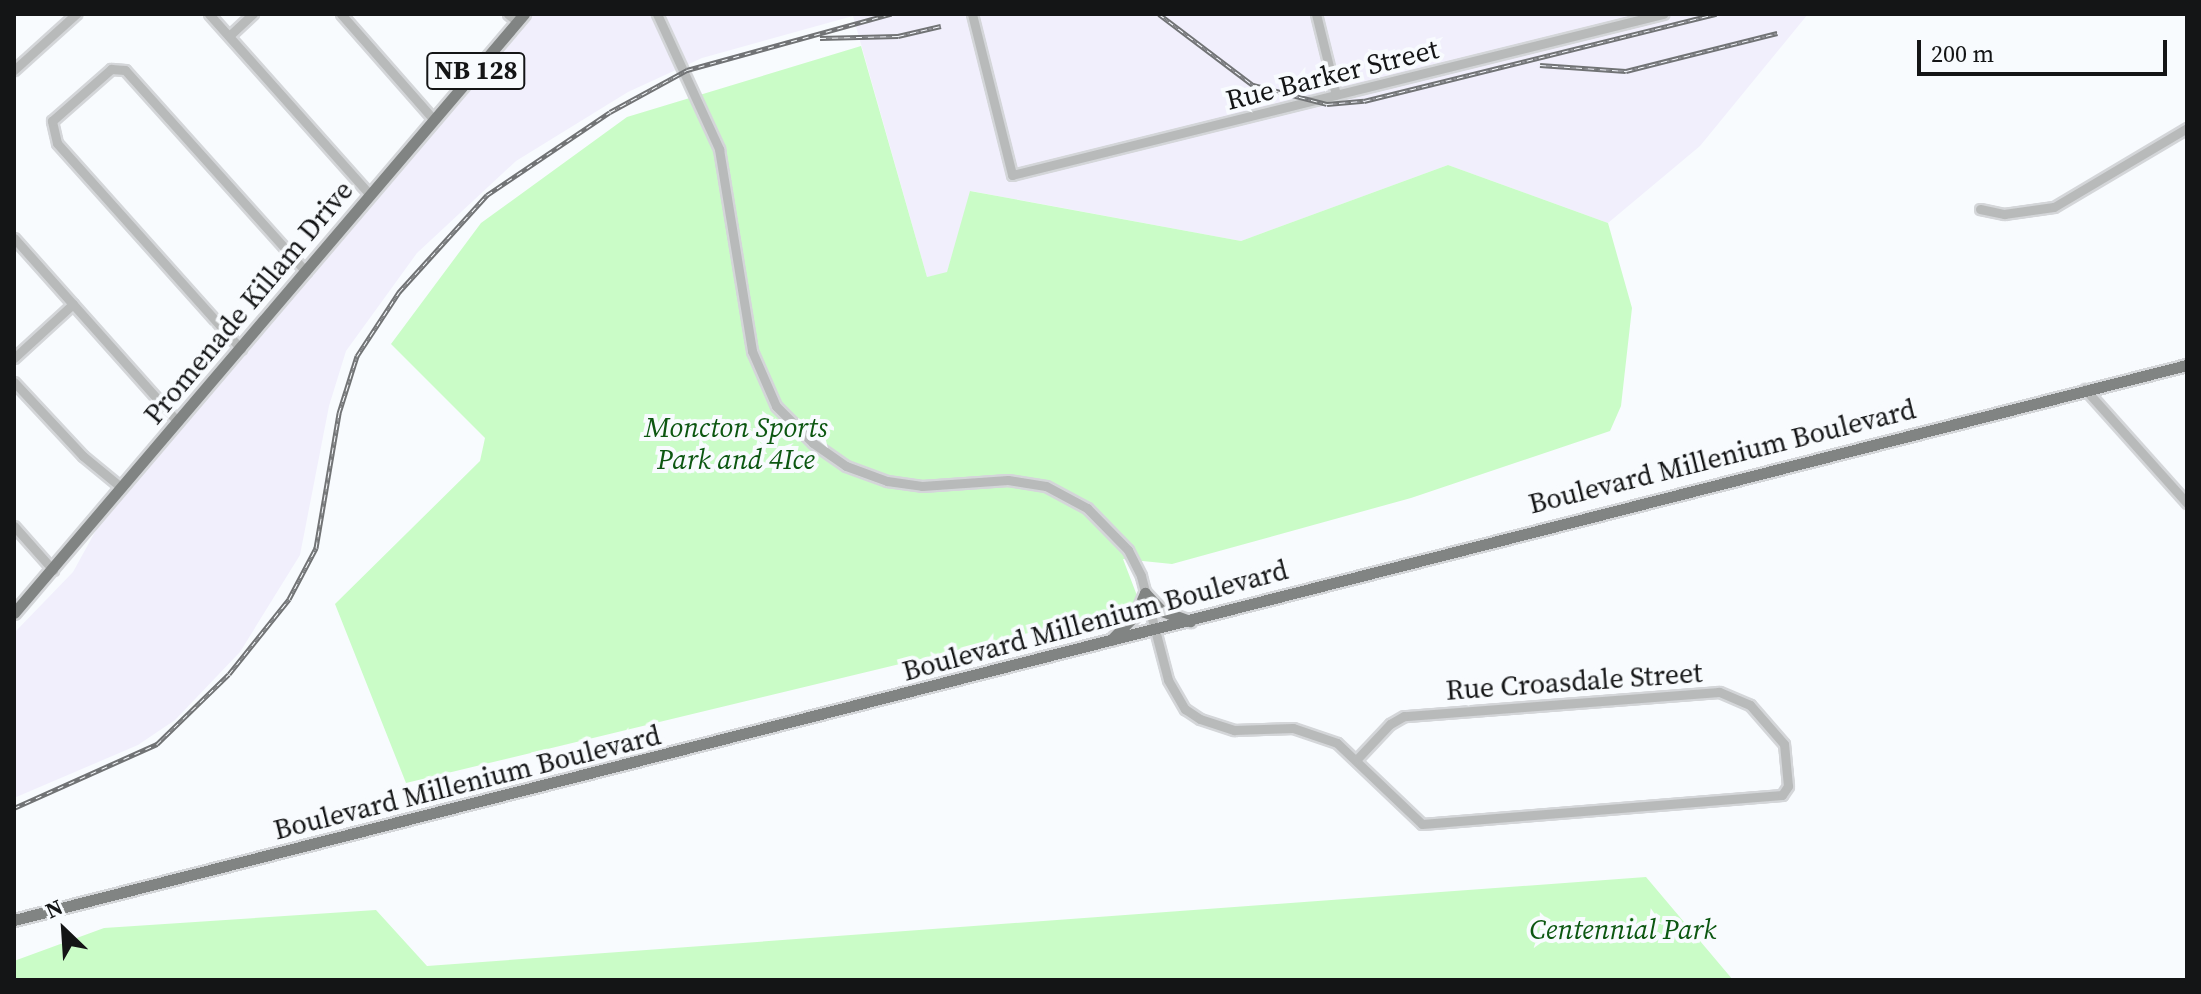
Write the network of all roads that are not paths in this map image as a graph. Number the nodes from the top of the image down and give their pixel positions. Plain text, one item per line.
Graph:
1 (76, 14) edge
2 (209, 14) edge
3 (253, 14) edge
4 (341, 14) edge
5 (508, 14) edge
6 (648, 14) edge
7 (657, 14) edge
8 (972, 14) edge
9 (1316, 14) edge
10 (1658, 15) edge
11 (524, 17) edge
12 (229, 36) junction
13 (672, 41) junction
14 (14, 70) edge
15 (1336, 95) junction
16 (434, 120) junction
17 (2187, 128) edge
18 (370, 195) junction
19 (1980, 209) dead end
20 (14, 238) edge
21 (306, 272) junction
22 (73, 304) junction
23 (241, 349) junction
24 (14, 358) edge
25 (2187, 365) edge
26 (14, 382) edge
27 (2085, 388) junction
28 (178, 422) junction
29 (122, 488) junction
30 (2187, 503) edge
31 (14, 526) edge
32 (53, 570) junction
33 (1145, 593) junction
34 (14, 613) edge
35 (1190, 621) junction
36 (1155, 631) junction
37 (1108, 643) junction
38 (1358, 758) junction
39 (14, 920) edge

1 - 14 street
2 - 12 street
3 - 12 street
4 - 16 street
5 - 11 street
6 - 13 street
7 - 13 street
8 - 15 street, Rue Barker Street
9 - 15 street
10 - 15 street, Rue Barker Street
11 - 16 main road, Promenade Killam Drive / NB 128
12 - 18 street
13 - 33 street
16 - 18 main road, Promenade Killam Drive / NB 128
17 - 19 street
18 - 21 main road, Promenade Killam Drive / NB 128
20 - 22 street
21 - 23 main road, Promenade Killam Drive / NB 128
21 - 23 street
22 - 24 street
22 - 28 street
23 - 28 main road, Promenade Killam Drive / NB 128
25 - 27 main road, Boulevard Millenium Boulevard
26 - 29 street
27 - 30 street
27 - 35 main road, Boulevard Millenium Boulevard
28 - 29 main road, Promenade Killam Drive / NB 128
29 - 32 main road, Promenade Killam Drive / NB 128
31 - 32 street
32 - 34 main road, Promenade Killam Drive / NB 128
33 - 35 main road
33 - 36 street
33 - 37 main road
35 - 36 main road, Boulevard Millenium Boulevard
36 - 37 main road, Boulevard Millenium Boulevard
36 - 38 street
37 - 39 main road, Boulevard Millenium Boulevard
38 - 38 street, Rue Croasdale Street

